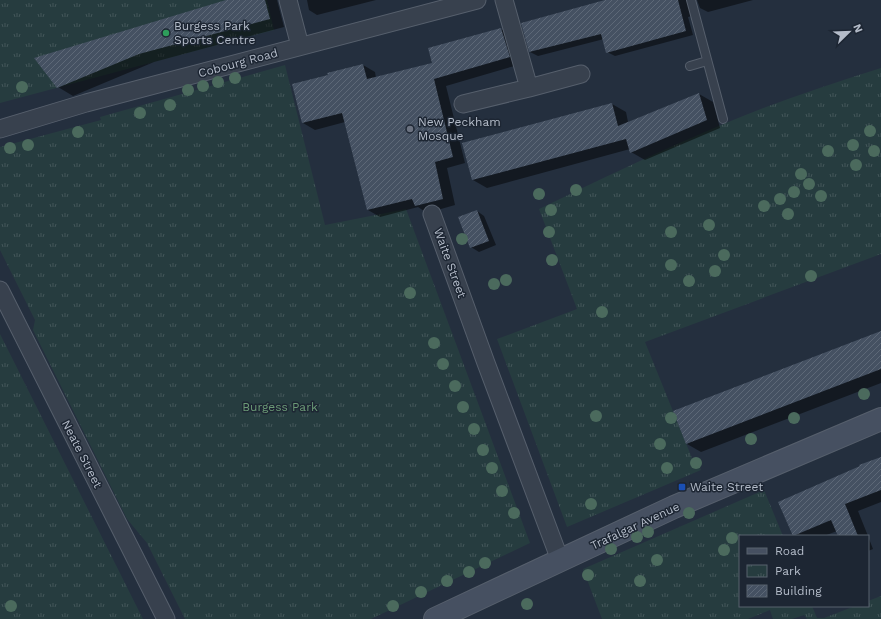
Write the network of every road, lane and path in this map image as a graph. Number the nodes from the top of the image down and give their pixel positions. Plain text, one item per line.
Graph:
1 (288, 0) edge
2 (477, 0) edge
3 (504, 0) edge
4 (691, 0) edge
5 (300, 46) junction
6 (707, 61) junction
7 (690, 66) dead end
8 (582, 74) dead end
9 (529, 88) junction
10 (463, 104) dead end
11 (723, 119) dead end
12 (0, 129) edge
13 (432, 214) dead end
14 (0, 290) edge
15 (881, 419) edge
16 (560, 560) junction
17 (166, 619) edge
18 (435, 619) edge

1 - 5 street
2 - 5 street, Cobourg Road
3 - 9 street
4 - 6 lane
5 - 12 street, Cobourg Road
6 - 7 lane
6 - 11 lane
8 - 9 street
9 - 10 street
13 - 16 street, Waite Street
14 - 17 street, Neate Street
15 - 16 main road, Trafalgar Avenue
16 - 18 main road, Trafalgar Avenue

